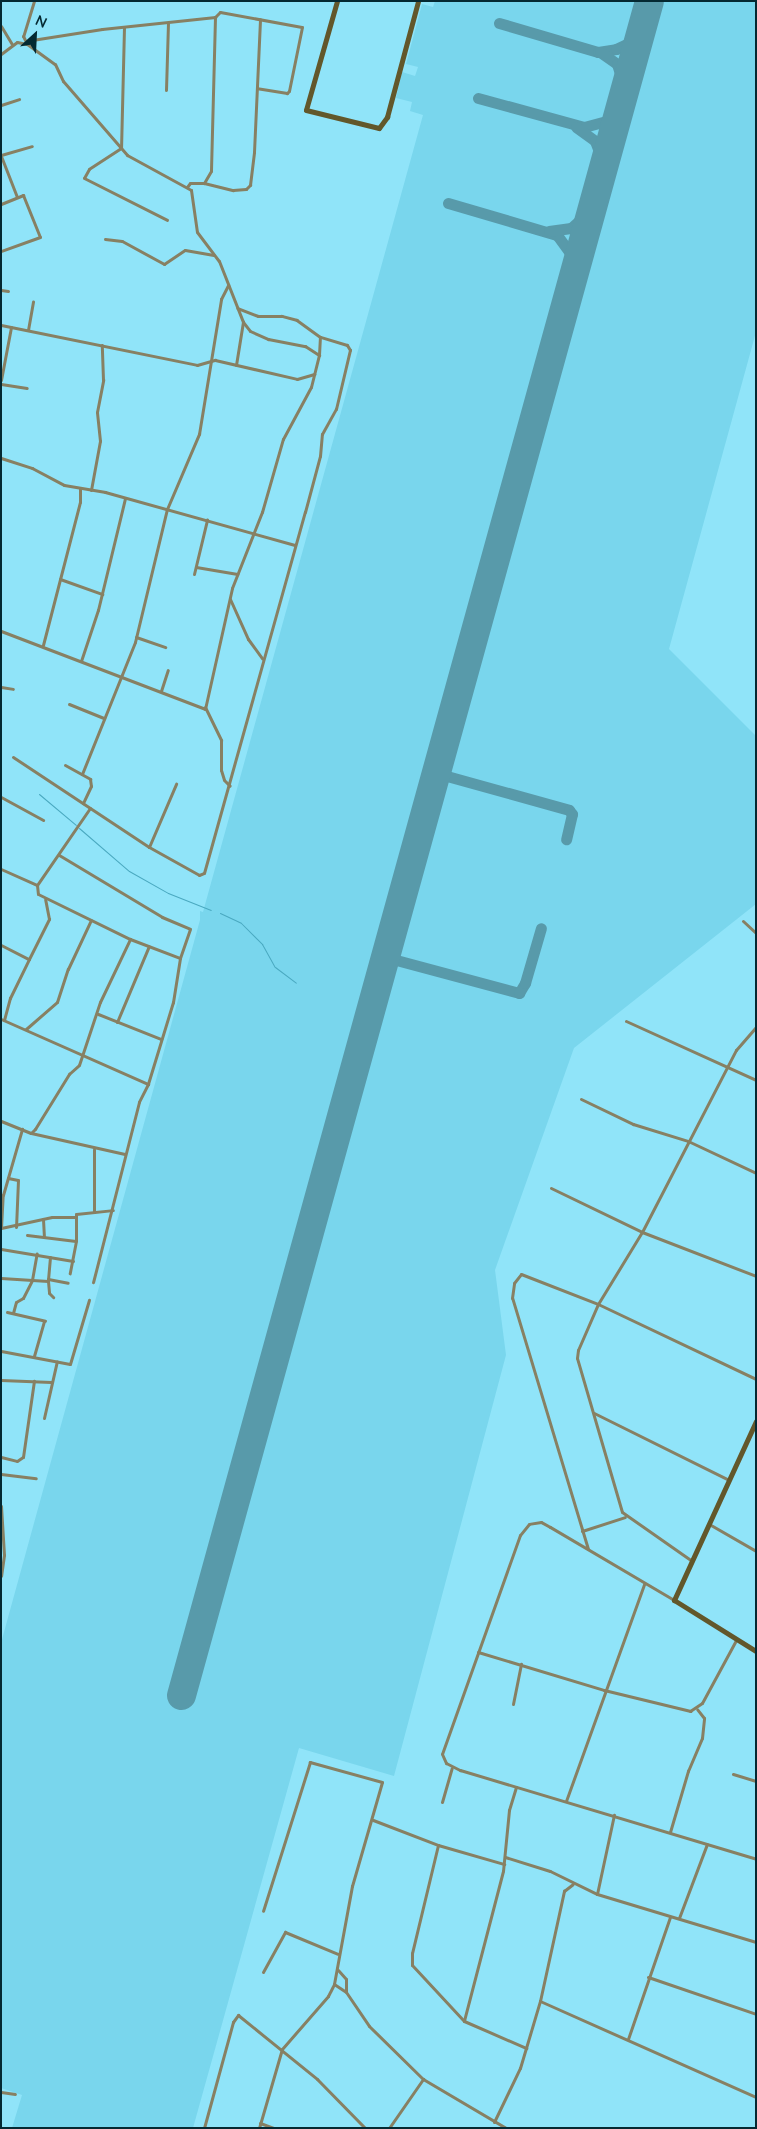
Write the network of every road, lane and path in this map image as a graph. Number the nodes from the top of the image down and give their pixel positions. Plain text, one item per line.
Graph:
1 (34, 1) edge
2 (337, 1) edge
3 (418, 1) edge
4 (215, 17) junction
5 (260, 19) junction
6 (168, 23) junction
7 (1, 26) edge
8 (124, 27) junction
9 (12, 44) junction
10 (27, 44) junction
11 (1, 54) edge
12 (257, 88) junction
13 (166, 90) dead end
14 (18, 99) dead end
15 (1, 105) edge
16 (32, 146) dead end
17 (121, 148) junction
18 (1, 156) edge
19 (204, 183) junction
20 (187, 187) junction
21 (17, 197) junction
22 (1, 204) edge
23 (167, 220) dead end
24 (104, 239) dead end
25 (1, 251) edge
26 (214, 255) junction
27 (228, 285) junction
28 (1, 290) edge
29 (8, 290) dead end
30 (33, 301) dead end
31 (237, 308) junction
32 (243, 322) junction
33 (1, 325) edge
34 (11, 327) junction
35 (28, 330) junction
36 (320, 337) junction
37 (102, 344) junction
38 (319, 355) junction
39 (211, 361) junction
40 (236, 365) junction
41 (314, 374) junction
42 (1, 380) edge
43 (1, 384) edge
44 (26, 388) dead end
45 (1, 458) edge
46 (80, 488) junction
47 (91, 490) junction
48 (125, 498) junction
49 (167, 509) junction
50 (207, 520) junction
51 (254, 532) junction
52 (295, 546) junction
53 (196, 567) junction
54 (194, 574) dead end
55 (237, 574) junction
56 (60, 579) junction
57 (102, 594) junction
58 (230, 599) junction
59 (1, 631) edge
60 (136, 637) junction
61 (43, 646) junction
62 (164, 647) dead end
63 (262, 658) junction
64 (81, 661) junction
65 (168, 670) dead end
66 (121, 678) junction
67 (1, 686) edge
68 (13, 689) dead end
69 (161, 691) junction
70 (69, 704) dead end
71 (205, 706) junction
72 (104, 718) junction
73 (13, 757) dead end
74 (65, 765) dead end
75 (82, 774) junction
76 (176, 784) dead end
77 (230, 786) junction
78 (1, 797) edge
79 (83, 802) junction
80 (90, 808) junction
81 (42, 820) dead end
82 (149, 847) junction
83 (59, 854) junction
84 (1, 869) edge
85 (37, 885) junction
86 (45, 899) junction
87 (91, 920) junction
88 (743, 921) dead end
89 (756, 933) edge
90 (130, 939) junction
91 (1, 945) edge
92 (149, 946) junction
93 (29, 958) junction
94 (180, 958) junction
95 (98, 1014) junction
96 (3, 1020) edge
97 (626, 1020) dead end
98 (117, 1022) junction
99 (756, 1027) edge
100 (25, 1029) junction
101 (160, 1039) junction
102 (82, 1054) junction
103 (727, 1067) junction
104 (756, 1080) edge
105 (148, 1084) junction
106 (582, 1099) dead end
107 (1, 1121) edge
108 (22, 1129) junction
109 (31, 1133) junction
110 (688, 1141) junction
111 (94, 1149) junction
112 (126, 1154) junction
113 (756, 1173) edge
114 (8, 1178) junction
115 (550, 1188) dead end
116 (113, 1210) junction
117 (94, 1212) junction
118 (76, 1217) junction
119 (43, 1219) junction
120 (16, 1227) junction
121 (1, 1228) edge
122 (642, 1232) junction
123 (28, 1235) dead end
124 (44, 1236) junction
125 (76, 1241) junction
126 (1, 1248) edge
127 (37, 1253) junction
128 (50, 1257) junction
129 (73, 1261) junction
130 (70, 1273) dead end
131 (756, 1276) edge
132 (1, 1278) edge
133 (32, 1280) junction
134 (48, 1280) junction
135 (93, 1282) dead end
136 (68, 1283) dead end
137 (53, 1297) dead end
138 (89, 1300) dead end
139 (598, 1304) junction
140 (7, 1312) dead end
141 (13, 1313) junction
142 (1, 1351) edge
143 (34, 1356) junction
144 (57, 1361) junction
145 (756, 1379) edge
146 (1, 1380) edge
147 (34, 1381) junction
148 (51, 1382) junction
149 (593, 1412) junction
150 (44, 1418) dead end
151 (756, 1421) edge
152 (1, 1457) edge
153 (1, 1474) edge
154 (36, 1478) dead end
155 (729, 1480) junction
156 (1, 1506) edge
157 (626, 1517) junction
158 (709, 1524) junction
159 (582, 1530) junction
160 (588, 1549) junction
161 (756, 1551) edge
162 (692, 1561) junction
163 (1, 1576) edge
164 (644, 1584) junction
165 (674, 1600) junction
166 (736, 1640) junction
167 (756, 1651) edge
168 (478, 1652) junction
169 (520, 1664) junction
170 (604, 1690) junction
171 (513, 1704) dead end
172 (697, 1709) junction
173 (452, 1768) junction
174 (733, 1774) dead end
175 (756, 1781) edge
176 (516, 1787) junction
177 (566, 1801) junction
178 (442, 1802) dead end
179 (614, 1815) junction
180 (373, 1820) junction
181 (670, 1832) junction
182 (707, 1844) junction
183 (438, 1845) junction
184 (505, 1856) junction
185 (756, 1858) edge
186 (504, 1864) junction
187 (573, 1884) junction
188 (597, 1894) junction
189 (263, 1911) dead end
190 (670, 1917) junction
191 (679, 1918) junction
192 (756, 1942) edge
193 (338, 1954) junction
194 (338, 1970) junction
195 (263, 1972) dead end
196 (648, 1977) junction
197 (334, 1984) junction
198 (346, 1992) junction
199 (540, 2001) junction
200 (756, 2014) edge
201 (464, 2020) junction
202 (628, 2039) junction
203 (526, 2048) junction
204 (282, 2049) junction
205 (423, 2079) junction
206 (1, 2092) edge
207 (16, 2094) dead end
208 (756, 2097) edge
209 (494, 2122) junction
210 (260, 2123) junction
211 (204, 2128) edge
212 (259, 2128) edge
213 (274, 2128) edge
214 (365, 2128) edge
215 (389, 2128) edge
216 (506, 2128) edge

1 - 10 street
2 - 3 street
4 - 5 street
4 - 6 street
4 - 19 street
5 - 12 street
5 - 12 street
6 - 8 street
6 - 13 street
7 - 9 street
8 - 10 street
8 - 17 street
9 - 10 street
9 - 11 street
10 - 17 street
12 - 19 street
14 - 15 street
16 - 18 street
17 - 20 street
17 - 23 street
18 - 21 street
19 - 20 street
20 - 26 street
21 - 22 street
21 - 25 street
24 - 26 street
26 - 27 street
27 - 31 street
27 - 39 street
28 - 29 street
30 - 35 street
31 - 32 street
31 - 36 street
32 - 38 street
32 - 40 street
33 - 34 street
34 - 35 street
34 - 42 street
35 - 37 street
36 - 38 street
36 - 52 street
37 - 39 street
37 - 47 street
38 - 41 street
39 - 40 street
39 - 49 street
40 - 41 street
41 - 51 street
43 - 44 street
45 - 46 street
46 - 47 street
46 - 56 street
47 - 48 street
48 - 49 street
48 - 57 street
49 - 50 street
49 - 60 street
50 - 51 street
50 - 53 street
51 - 52 street
51 - 55 street
52 - 63 street
53 - 54 street
53 - 55 street
55 - 58 street
56 - 57 street
56 - 61 street
57 - 64 street
58 - 63 street
58 - 71 street
59 - 61 street
60 - 62 street
60 - 66 street
61 - 64 street
63 - 77 street
64 - 66 street
65 - 69 street
66 - 69 street
66 - 72 street
67 - 68 street
69 - 71 street
70 - 72 street
71 - 77 street
72 - 75 street
73 - 79 street
74 - 75 street
75 - 79 street
76 - 82 street
77 - 82 street
78 - 81 street
79 - 80 street
80 - 82 street
80 - 83 street
83 - 85 street
83 - 94 street
84 - 85 street
85 - 86 street
86 - 87 street
86 - 93 street
87 - 90 street
87 - 100 street
88 - 89 street
90 - 92 street
90 - 95 street
91 - 93 street
92 - 94 street
92 - 98 street
93 - 96 street
94 - 101 street
95 - 98 street
95 - 102 street
96 - 100 street
97 - 103 street
98 - 101 street
99 - 103 street
100 - 102 street
101 - 105 street
102 - 105 street
102 - 109 street
103 - 104 street
103 - 110 street
105 - 112 street
106 - 110 street
107 - 108 street
108 - 109 street
108 - 114 street
109 - 111 street
110 - 113 street
110 - 122 street
111 - 112 street
111 - 117 street
112 - 116 street
114 - 120 street
114 - 121 street
115 - 122 street
116 - 117 street
116 - 135 street
117 - 118 street
118 - 119 street
118 - 125 street
119 - 120 street
119 - 124 street
120 - 121 street
122 - 131 street
122 - 139 street
123 - 124 street
124 - 125 street
125 - 129 street
126 - 127 street
127 - 128 street
127 - 133 street
128 - 129 street
128 - 134 street
129 - 130 street
132 - 133 street
133 - 134 street
133 - 141 street
134 - 136 street
134 - 137 street
138 - 144 street
139 - 145 street
139 - 149 street
139 - 159 street
140 - 141 street
141 - 143 street
142 - 143 street
143 - 144 street
144 - 148 street
146 - 147 street
147 - 148 street
147 - 152 street
148 - 150 street
149 - 155 street
149 - 157 street
151 - 155 street
153 - 154 street
155 - 158 street
156 - 163 street
157 - 159 street
157 - 162 street
158 - 161 street
158 - 162 street
159 - 160 street
160 - 164 street
160 - 168 street
162 - 165 street
164 - 165 street
164 - 170 street
165 - 166 street
166 - 167 street
166 - 172 street
168 - 169 street
168 - 173 street
169 - 170 street
169 - 171 street
170 - 172 street
170 - 177 street
172 - 181 street
173 - 176 street
173 - 178 street
174 - 175 street
176 - 177 street
176 - 184 street
177 - 179 street
179 - 181 street
179 - 188 street
180 - 183 street
180 - 189 street
180 - 193 street
181 - 182 street
182 - 185 street
182 - 191 street
183 - 186 street
183 - 201 street
184 - 186 street
184 - 187 street
186 - 201 street
187 - 188 street
187 - 199 street
188 - 190 street
190 - 191 street
190 - 196 street
191 - 192 street
193 - 194 street
193 - 195 street
194 - 197 street
194 - 198 street
196 - 200 street
196 - 202 street
197 - 198 street
197 - 204 street
198 - 205 street
199 - 202 street
199 - 203 street
201 - 203 street
202 - 208 street
203 - 209 street
204 - 210 street
204 - 211 street
204 - 214 street
205 - 209 street
205 - 215 street
206 - 207 street
209 - 216 street
210 - 212 street
210 - 213 street

